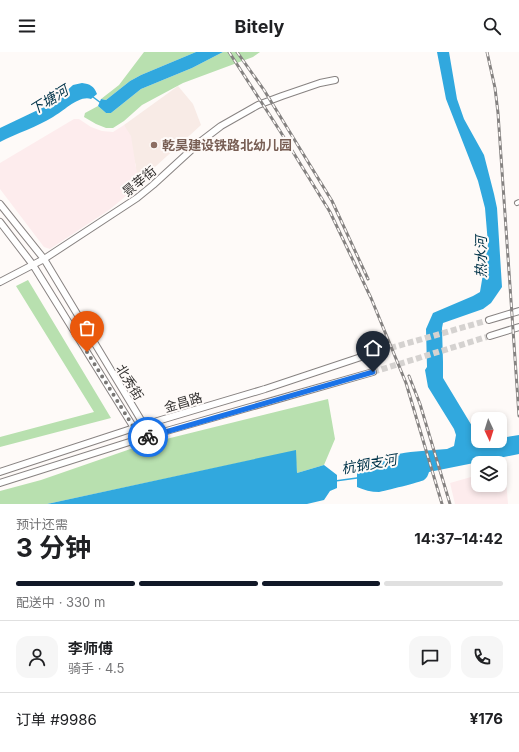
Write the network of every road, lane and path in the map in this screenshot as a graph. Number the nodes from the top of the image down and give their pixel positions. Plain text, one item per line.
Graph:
1 (335, 80) dead end
2 (0, 204) edge
3 (0, 222) edge
4 (44, 259) junction
5 (33, 265) junction
6 (0, 282) edge
7 (519, 311) edge
8 (489, 320) tunnel mouth
9 (519, 327) edge
10 (490, 336) tunnel mouth
11 (373, 353) tunnel mouth
12 (373, 372) tunnel mouth
13 (144, 425) junction
14 (134, 428) junction
15 (142, 438) junction
16 (0, 472) edge
17 (0, 483) edge

1 - 4 main road, 景莘街
2 - 4 main road, 北秀街
3 - 5 main road, 北秀街
4 - 5 main road, 景莘街
4 - 13 main road, 北秀街
5 - 6 main road, 景莘街
5 - 14 main road, 北秀街
7 - 8 main road
9 - 10 main road
11 - 13 main road, 金昌路
12 - 15 main road, 金昌路
13 - 14 main road, 金昌路
13 - 15 main road
14 - 15 main road, 北秀街
14 - 16 main road, 金昌路
15 - 17 main road, 金昌路

